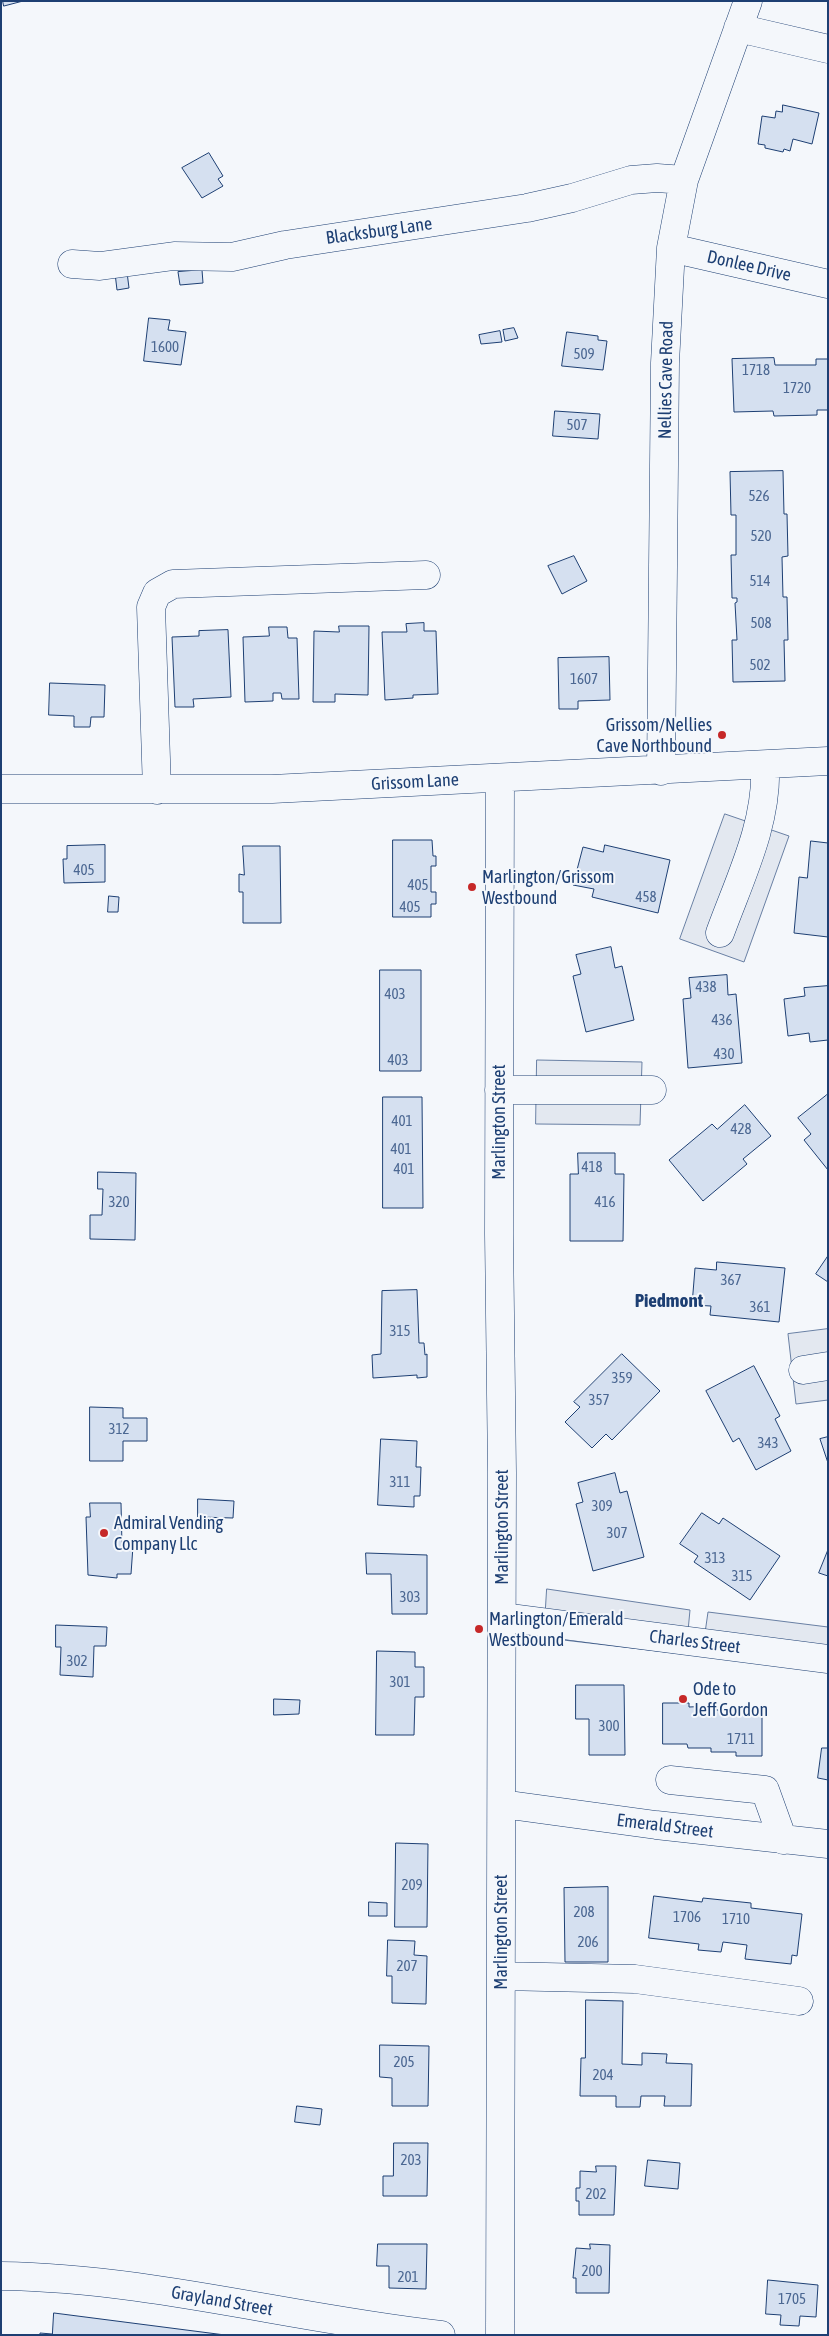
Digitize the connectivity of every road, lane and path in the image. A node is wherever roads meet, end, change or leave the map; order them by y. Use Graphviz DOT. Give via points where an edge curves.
graph roads {
  1 [pos="748,1"];
  2 [pos="738,28"];
  3 [pos="828,49"];
  4 [pos="684,180"];
  5 [pos="671,248"];
  6 [pos="72,264"];
  7 [pos="828,284"];
  8 [pos="426,575"];
  9 [pos="828,761"];
  10 [pos="765,764"];
  11 [pos="661,771"];
  12 [pos="500,779"];
  13 [pos="1,789"];
  14 [pos="156,790"];
  15 [pos="720,933"];
  16 [pos="499,1090"];
  17 [pos="652,1090"];
  18 [pos="502,1617"];
  19 [pos="828,1659"];
  20 [pos="670,1780"];
  21 [pos="502,1804"];
  22 [pos="783,1840"];
  23 [pos="828,1844"];
  24 [pos="501,1976"];
  25 [pos="799,2001"];
  26 [pos="1,2276"];
  27 [pos="442,2335"];
  28 [pos="500,2335"];
  1 -- 2 [label="street, Nellies Cave Road"];
  2 -- 3 [label="street"];
  2 -- 4 [label="street, Nellies Cave Road"];
  4 -- 5 [label="street, Nellies Cave Road"];
  4 -- 6 [label="street, Blacksburg Lane" via="631,180 528,208 285,244 232,257 167,257 100,266"];
  5 -- 7 [label="street, Donlee Drive"];
  5 -- 11 [label="street, Nellies Cave Road" via="665,363"];
  8 -- 14 [label="street" via="173,584 157,593 151,607"];
  9 -- 10 [label="street, Grissom Lane"];
  10 -- 11 [label="street, Grissom Lane"];
  10 -- 15 [label="street" via="761,819"];
  11 -- 12 [label="street, Grissom Lane"];
  12 -- 14 [label="street, Grissom Lane" via="272,789"];
  12 -- 16 [label="street, Marlington Street"];
  13 -- 14 [label="street, Grissom Lane"];
  16 -- 17 [label="street"];
  16 -- 18 [label="street, Marlington Street"];
  18 -- 19 [label="street, Charles Street"];
  18 -- 21 [label="street, Marlington Street"];
  20 -- 22 [label="street" via="765,1790"];
  21 -- 22 [label="street, Emerald Street"];
  21 -- 24 [label="street, Marlington Street"];
  22 -- 23 [label="street, Emerald Street"];
  24 -- 25 [label="street" via="635,1979"];
  24 -- 28 [label="street, Marlington Street"];
  26 -- 27 [label="street, Grayland Street" via="134,2287"];
}
